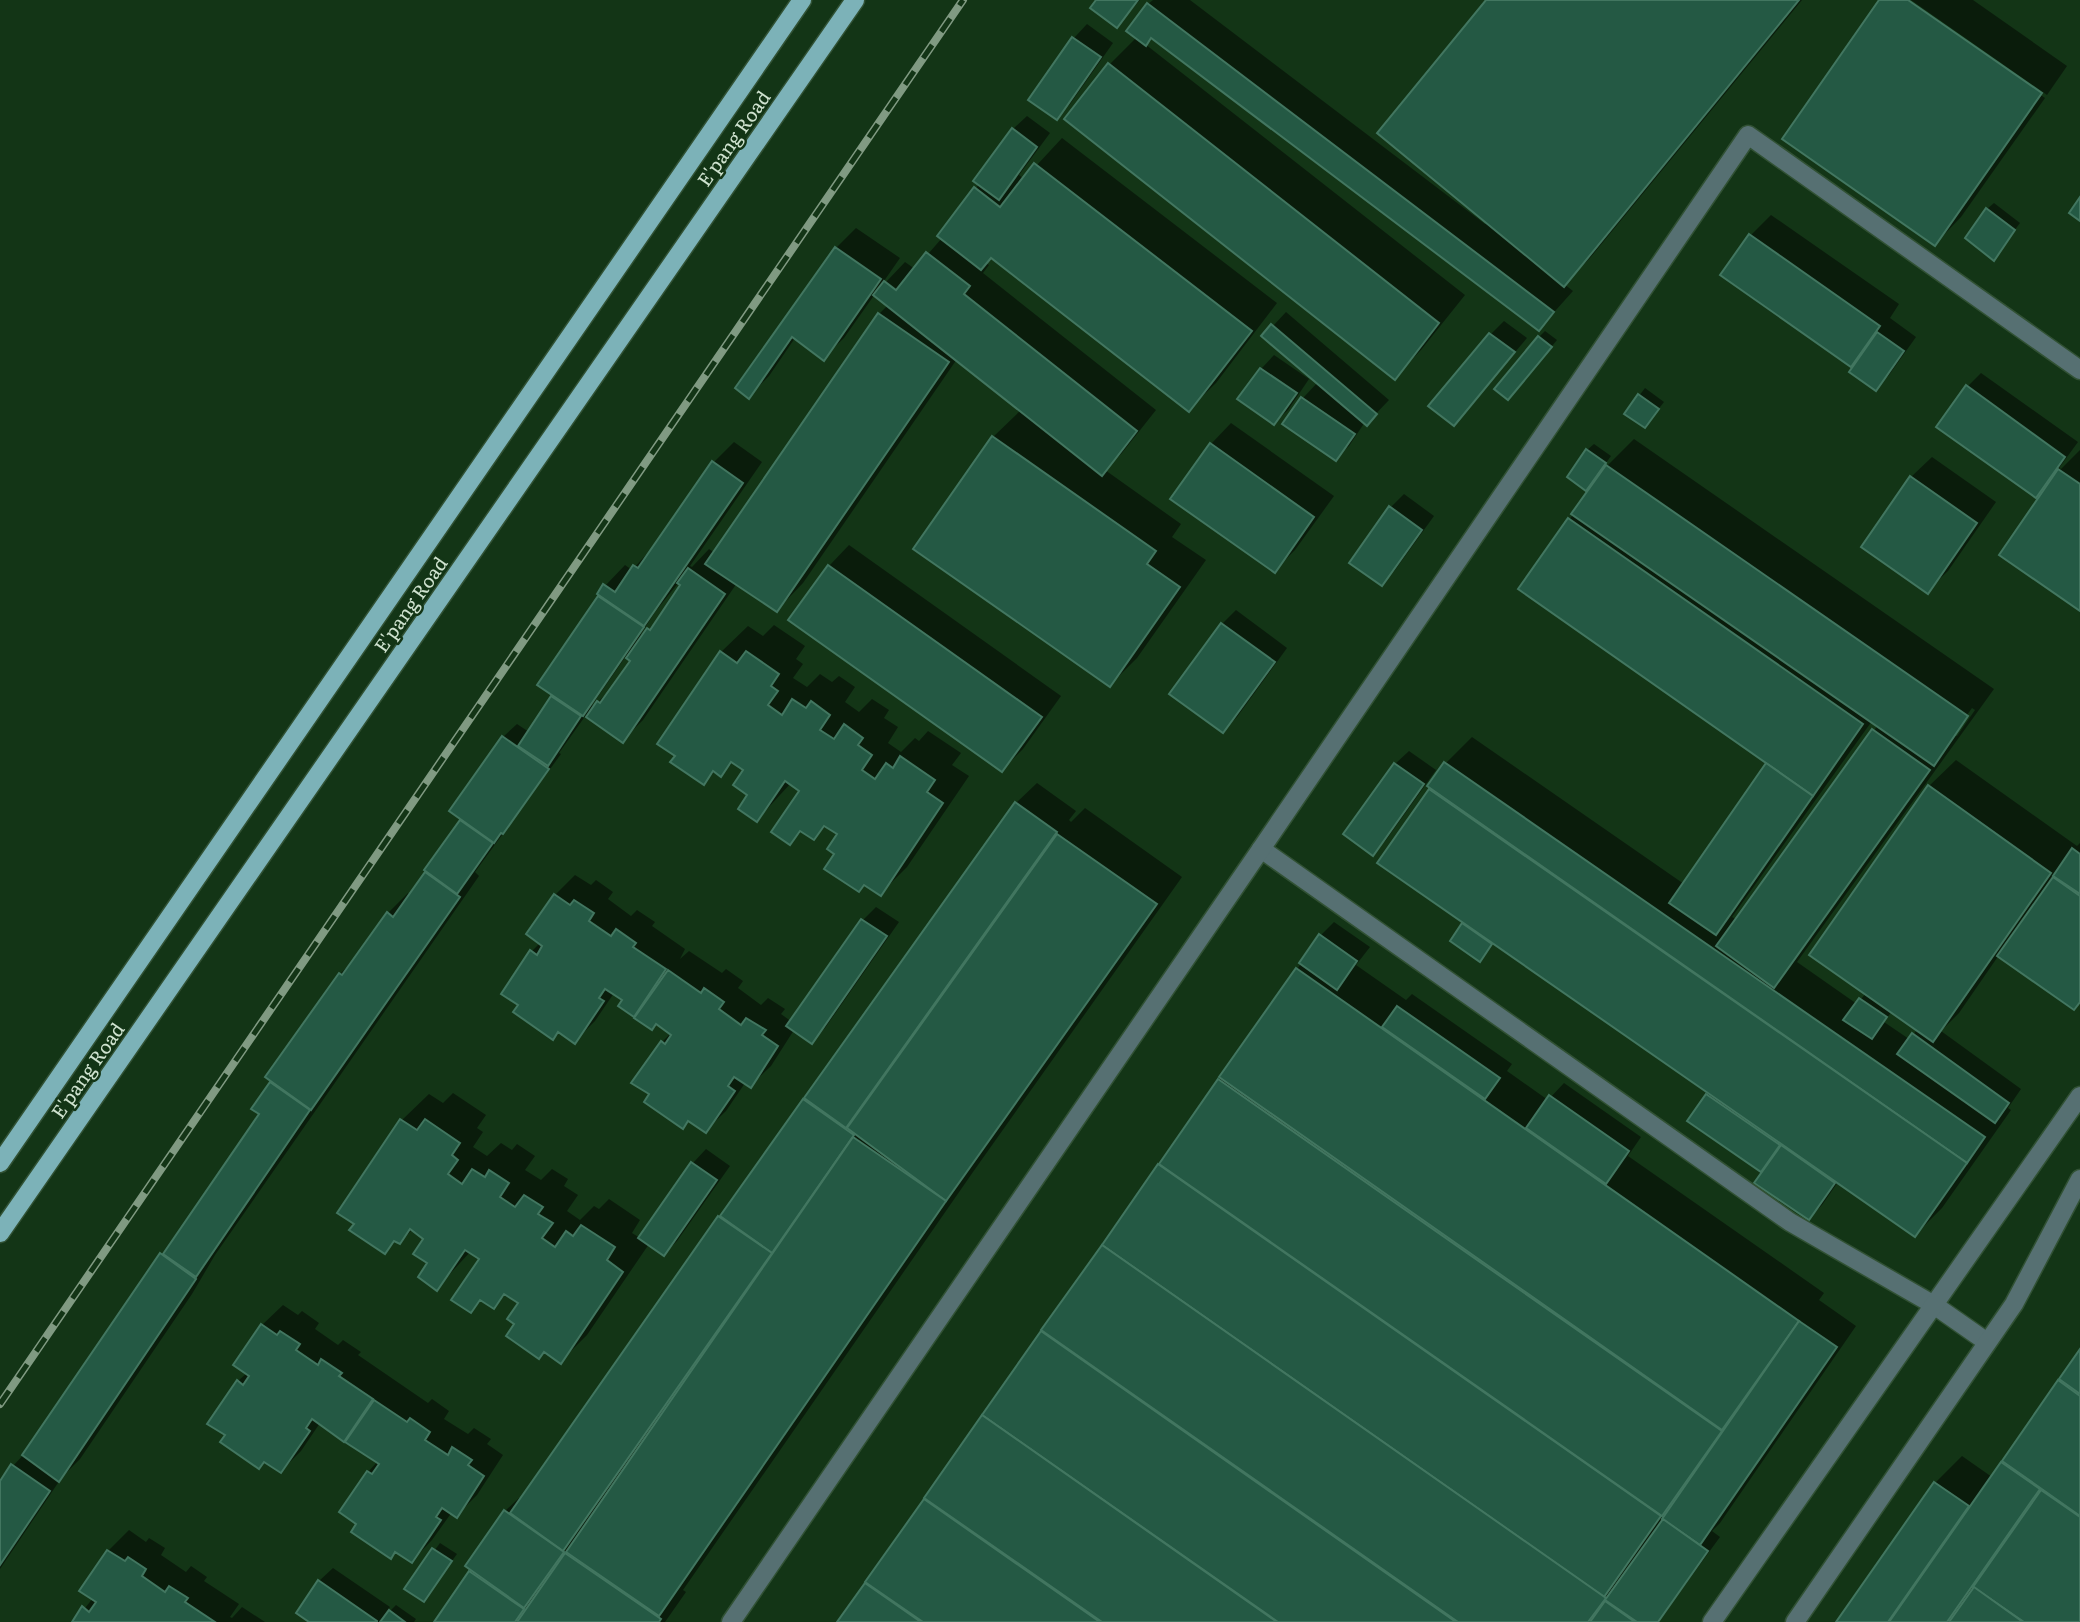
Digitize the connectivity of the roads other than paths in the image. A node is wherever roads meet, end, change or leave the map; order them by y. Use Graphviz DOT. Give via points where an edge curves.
graph roads {
  1 [pos="802,0"];
  2 [pos="855,0"];
  3 [pos="2080,370"];
  4 [pos="1261,849"];
  5 [pos="2080,1096"];
  6 [pos="0,1163"];
  7 [pos="2080,1179"];
  8 [pos="0,1233"];
  9 [pos="1934,1305"];
  10 [pos="1987,1342"];
  11 [pos="731,1622"];
  12 [pos="1712,1622"];
  13 [pos="1795,1622"];
  1 -- 6 [label="main road, E'pang Road"];
  2 -- 8 [label="main road, E'pang Road"];
  3 -- 4 [label="street" via="1748,135"];
  4 -- 9 [label="street" via="1790,1222"];
  4 -- 11 [label="street"];
  5 -- 9 [label="street"];
  7 -- 10 [label="street" via="2014,1304"];
  9 -- 10 [label="street"];
  9 -- 12 [label="street"];
  10 -- 13 [label="street"];
}
